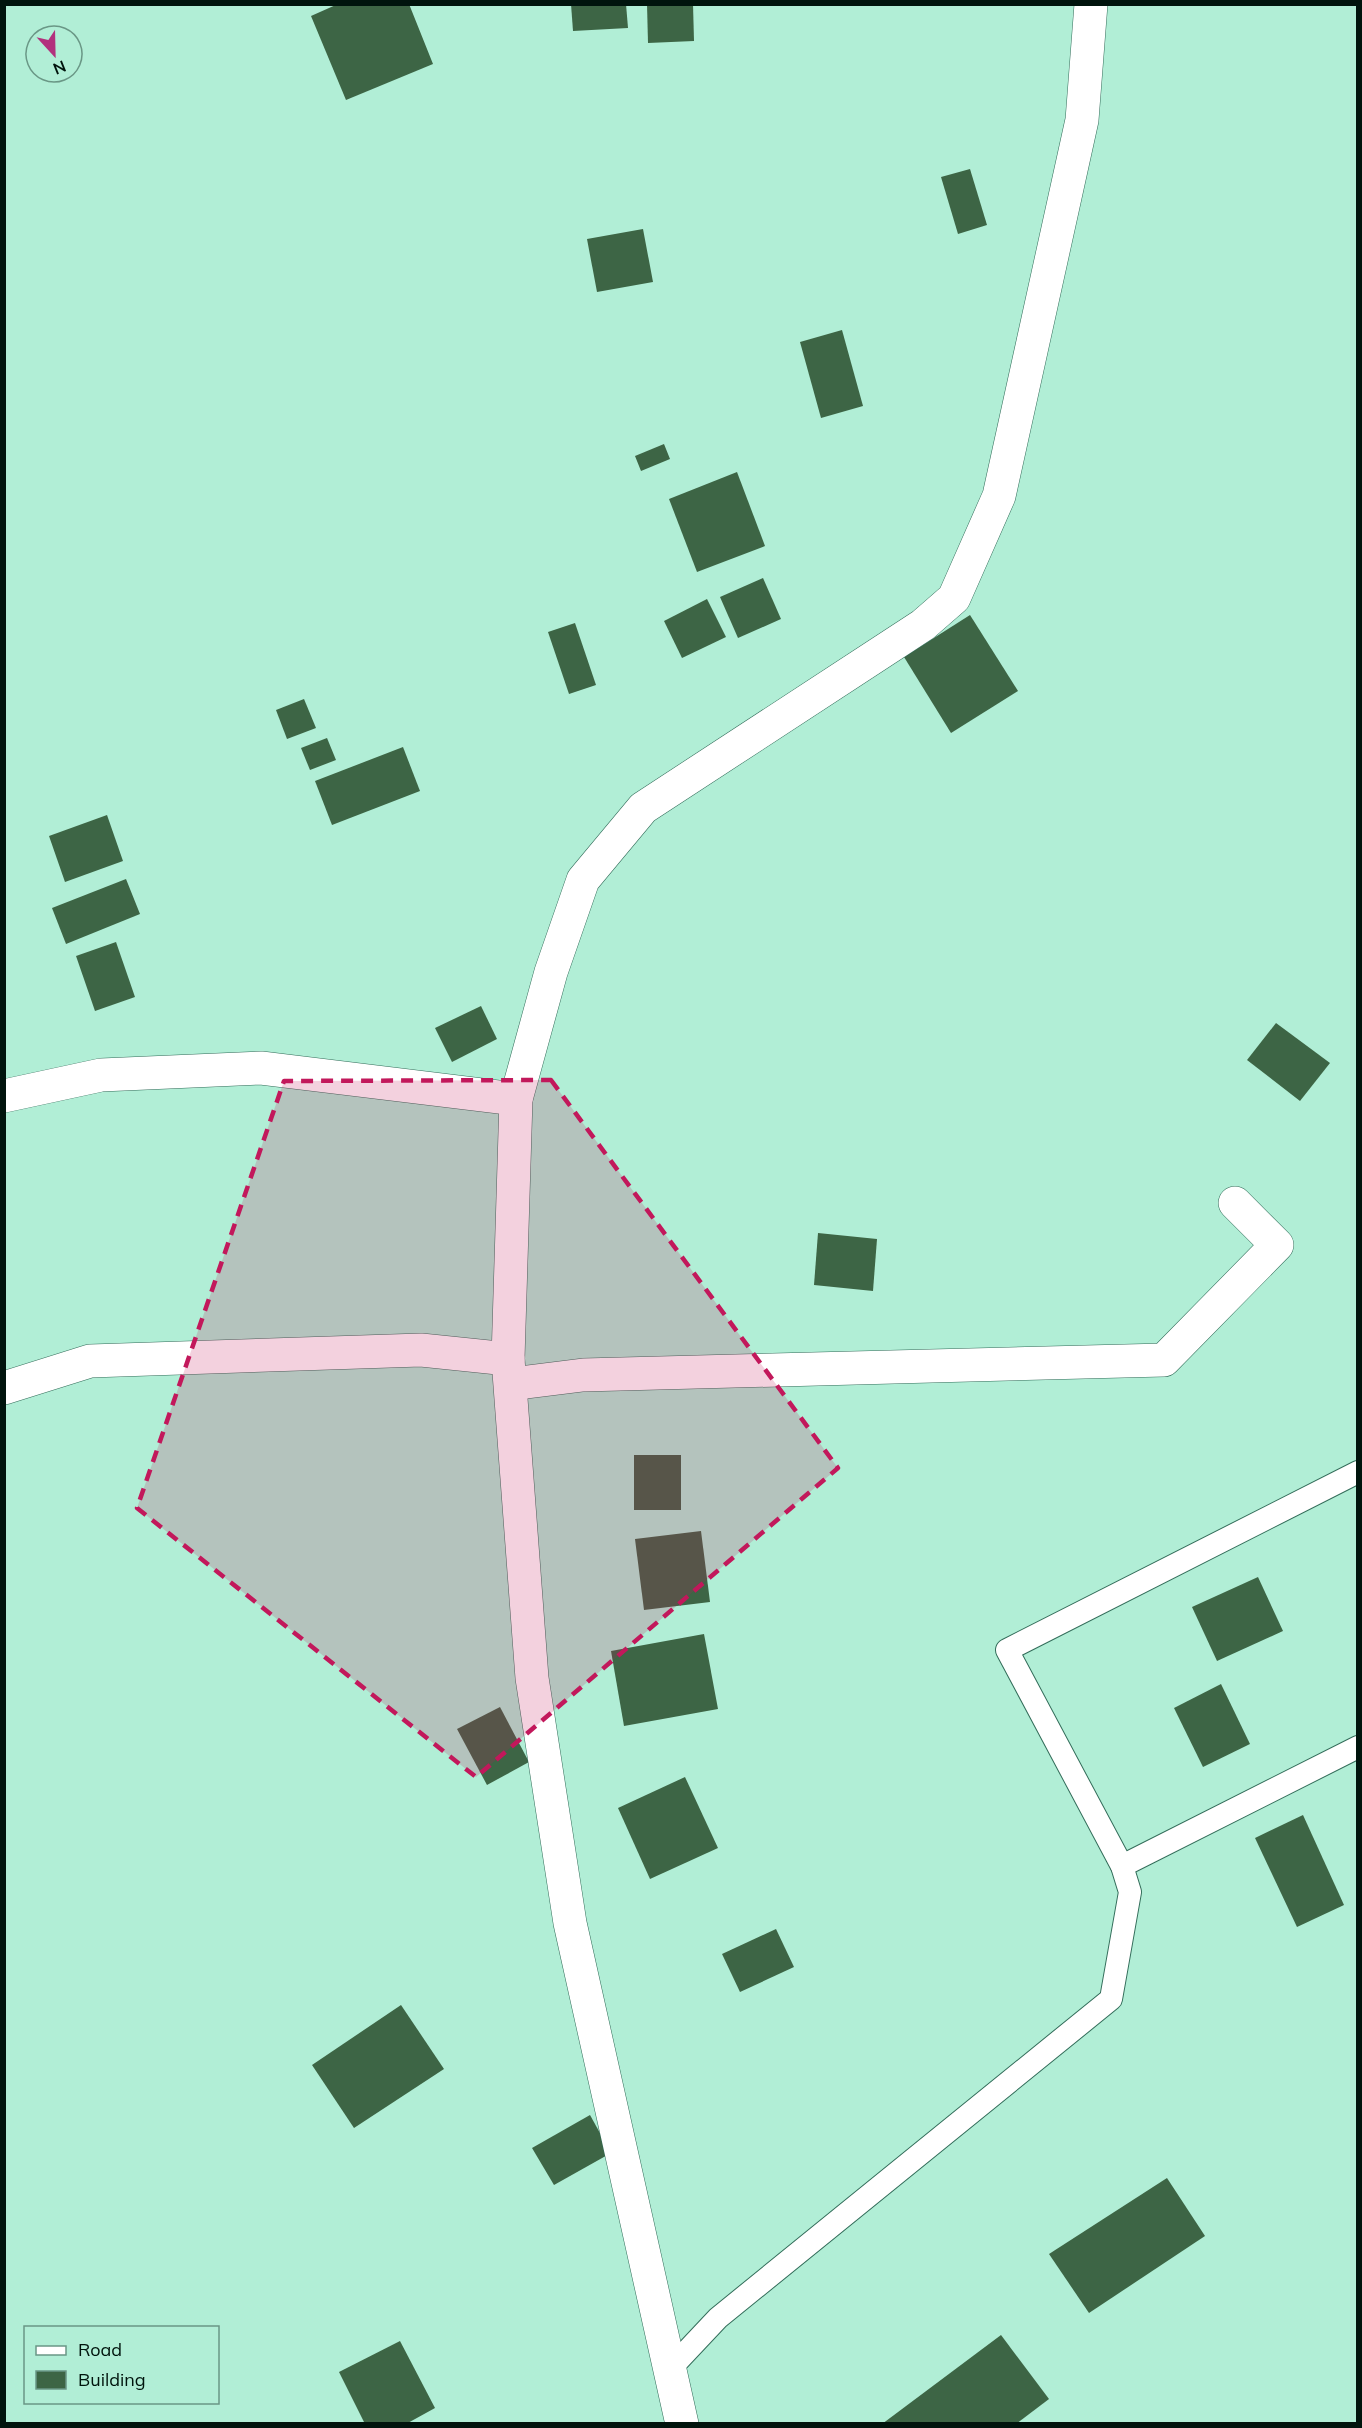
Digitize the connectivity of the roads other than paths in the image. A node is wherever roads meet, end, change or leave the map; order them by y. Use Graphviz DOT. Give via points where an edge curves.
graph roads {
  1 [pos="1091,4"];
  2 [pos="4,1096"];
  3 [pos="516,1100"];
  4 [pos="1235,1203"];
  5 [pos="509,1371"];
  6 [pos="4,1388"];
  7 [pos="1358,1472"];
  8 [pos="1358,1747"];
  9 [pos="1122,1866"];
  10 [pos="670,2370"];
  11 [pos="682,2424"];
  1 -- 3 [label="street" via="1082,120 999,496 954,598 923,625 643,808 583,880 551,972"];
  2 -- 3 [label="street" via="101,1075 261,1068"];
  3 -- 5 [label="street"];
  4 -- 5 [label="street" via="1277,1245 1164,1360 583,1375"];
  5 -- 6 [label="street" via="421,1350 90,1361"];
  5 -- 10 [label="street" via="532,1678 570,1923"];
  7 -- 9 [label="lane" via="1007,1650"];
  8 -- 9 [label="lane"];
  9 -- 10 [label="lane" via="1130,1892 1111,1999 718,2318"];
  10 -- 11 [label="street"];
}
